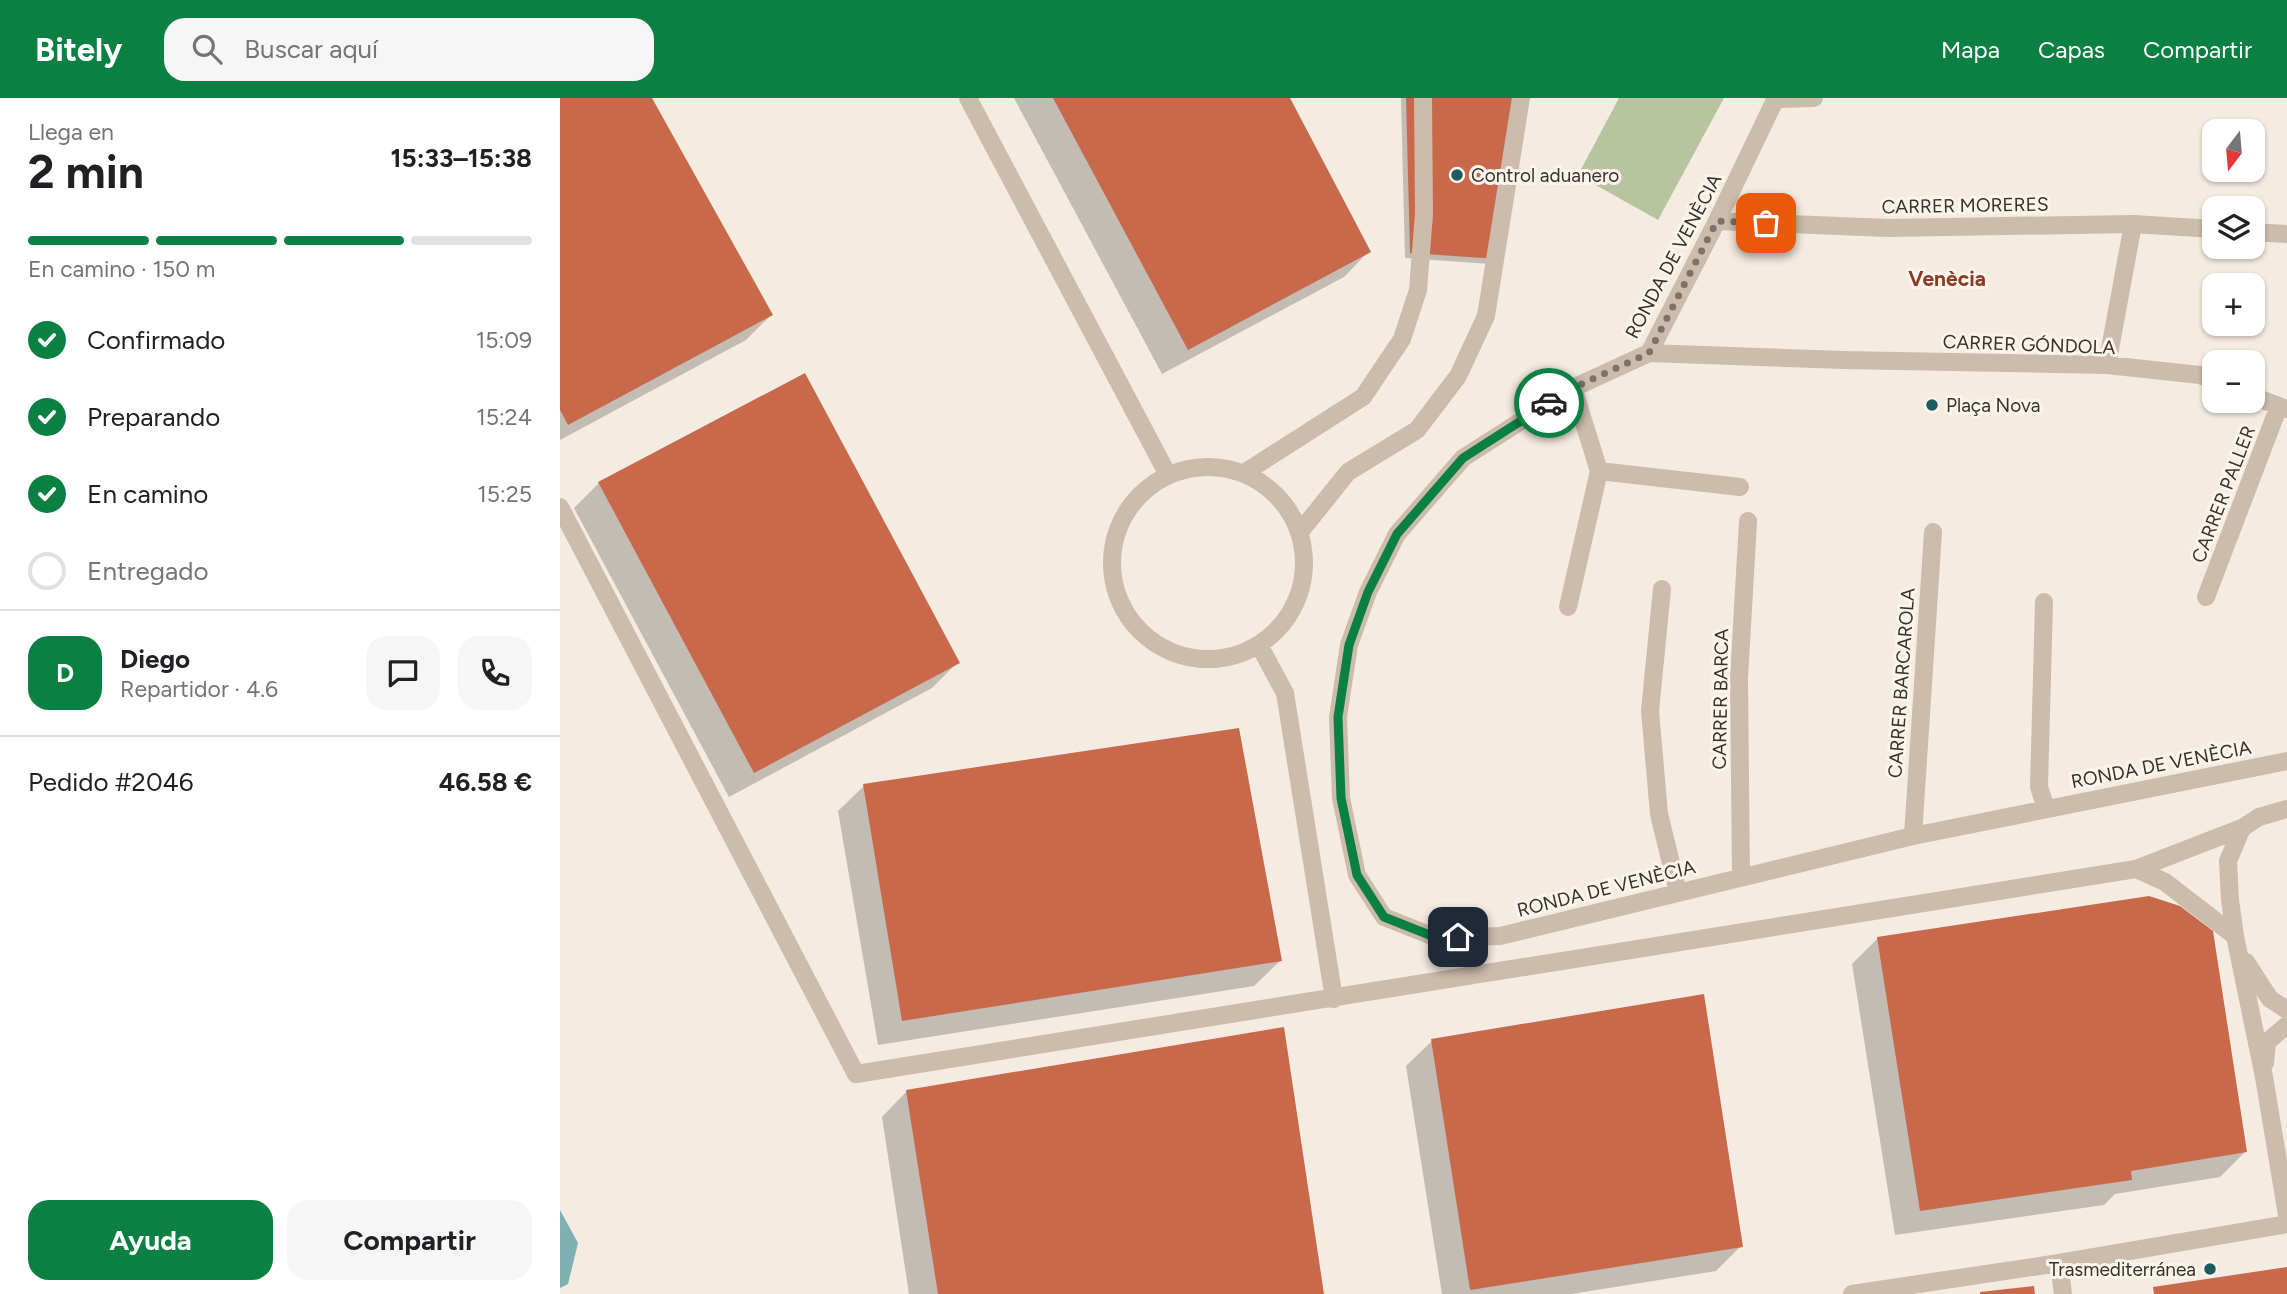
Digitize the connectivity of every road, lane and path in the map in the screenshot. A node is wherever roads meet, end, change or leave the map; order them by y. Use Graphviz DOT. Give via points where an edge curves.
graph roads {
  1 [pos="968,98"];
  2 [pos="1423,98"];
  3 [pos="1521,98"];
  4 [pos="1776,98"];
  5 [pos="1814,98"];
  6 [pos="1717,221"];
  7 [pos="2133,224"];
  8 [pos="2202,228"];
  9 [pos="2265,233"];
  10 [pos="2287,234"];
  11 [pos="1649,353"];
  12 [pos="2107,365"];
  13 [pos="2202,376"];
  14 [pos="1573,388"];
  15 [pos="2265,401"];
  16 [pos="2283,408"];
  17 [pos="1599,471"];
  18 [pos="1244,473"];
  19 [pos="1168,475"];
  20 [pos="1740,488"];
  21 [pos="560,507"];
  22 [pos="1748,522"];
  23 [pos="1300,531"];
  24 [pos="1933,532"];
  25 [pos="1662,589"];
  26 [pos="2206,597"];
  27 [pos="2044,602"];
  28 [pos="1568,607"];
  29 [pos="1259,645"];
  30 [pos="2287,761"];
  31 [pos="2046,808"];
  32 [pos="2287,809"];
  33 [pos="2242,828"];
  34 [pos="1913,836"];
  35 [pos="2136,869"];
  36 [pos="1741,877"];
  37 [pos="1678,892"];
  38 [pos="2237,943"];
  39 [pos="1334,999"];
  40 [pos="2287,1010"];
  41 [pos="2287,1025"];
  42 [pos="2264,1077"];
  43 [pos="2287,1215"];
  44 [pos="2287,1224"];
  45 [pos="2059,1263"];
  46 [pos="1852,1294"];
  47 [pos="2063,1294"];
  1 -- 19 [label="street"];
  2 -- 18 [label="street" via="1424,214 1418,290 1402,339 1363,397"];
  3 -- 23 [label="street" via="1486,316 1458,376 1417,430 1348,472"];
  4 -- 5 [label="street"];
  4 -- 6 [label="street, RONDA DE VENÈCIA"];
  6 -- 7 [label="street, CARRER MORERES" via="1888,228"];
  6 -- 11 [label="street, RONDA DE VENÈCIA"];
  7 -- 8 [label="street, CARRER MORERES"];
  7 -- 12 [label="street"];
  9 -- 10 [label="street"];
  11 -- 12 [label="street, CARRER GÓNDOLA"];
  11 -- 14 [label="street, RONDA DE VENÈCIA"];
  12 -- 13 [label="street, CARRER GÓNDOLA"];
  14 -- 17 [label="street"];
  14 -- 37 [label="street, RONDA DE VENÈCIA" via="1463,458 1397,534 1368,592 1349,645 1338,717 1341,798 1357,875 1384,917 1437,938 1500,936"];
  15 -- 16 [label="street"];
  16 -- 26 [label="street, CARRER PALLER"];
  17 -- 20 [label="street"];
  17 -- 28 [label="street"];
  18 -- 19 [label="street" via="1193,467"];
  18 -- 23 [label="street" via="1269,487 1288,507"];
  19 -- 29 [label="street" via="1142,493 1123,517 1112,547 1113,579 1123,609 1142,634 1168,651 1199,659 1230,657"];
  21 -- 39 [label="street" via="856,1074"];
  22 -- 36 [label="street, CARRER BARCA" via="1739,678"];
  23 -- 29 [label="street" via="1305,564 1300,595 1284,624"];
  24 -- 34 [label="street, CARRER BARCAROLA"];
  25 -- 37 [label="street" via="1650,710 1660,814"];
  27 -- 31 [label="street" via="2039,787"];
  29 -- 39 [label="street" via="1285,693"];
  30 -- 31 [label="street, RONDA DE VENÈCIA"];
  31 -- 34 [label="street, RONDA DE VENÈCIA"];
  32 -- 33 [label="street" via="2259,817"];
  33 -- 35 [label="street"];
  33 -- 38 [label="street" via="2228,860"];
  34 -- 36 [label="street, RONDA DE VENÈCIA"];
  35 -- 38 [label="street" via="2165,881"];
  35 -- 39 [label="street"];
  36 -- 37 [label="street, RONDA DE VENÈCIA"];
  38 -- 40 [label="street" via="2264,992"];
  38 -- 42 [label="street"];
  41 -- 42 [label="street" via="2267,1042"];
  42 -- 43 [label="street"];
  44 -- 45 [label="street"];
  45 -- 46 [label="street"];
  45 -- 47 [label="street"];
}
